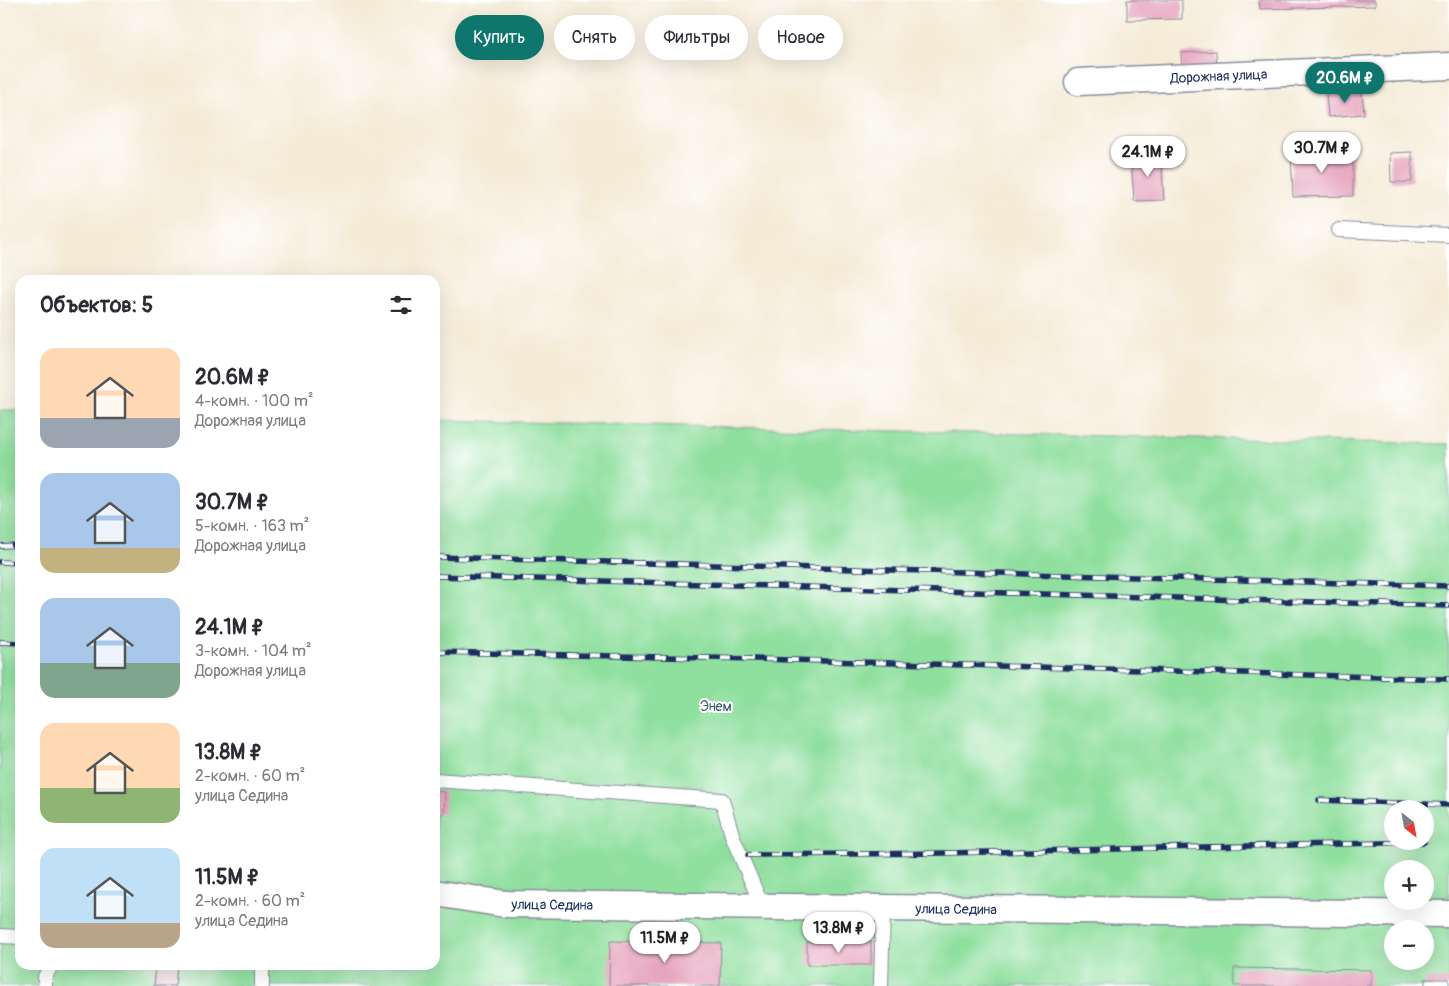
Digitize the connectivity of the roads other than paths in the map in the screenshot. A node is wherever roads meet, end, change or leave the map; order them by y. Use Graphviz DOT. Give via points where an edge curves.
graph roads {
  1 [pos="1449,66"];
  2 [pos="1078,82"];
  3 [pos="1338,230"];
  4 [pos="1449,235"];
  5 [pos="440,780"];
  6 [pos="440,894"];
  7 [pos="762,906"];
  8 [pos="883,908"];
  9 [pos="1449,914"];
  10 [pos="0,936"];
  11 [pos="15,937"];
  12 [pos="48,970"];
  13 [pos="262,970"];
  14 [pos="45,986"];
  15 [pos="262,986"];
  16 [pos="881,986"];
  1 -- 2 [label="street, Дорожная улица"];
  3 -- 4 [label="lane"];
  5 -- 7 [label="lane" via="722,800 733,838"];
  6 -- 7 [label="street, улица Седина" via="505,904"];
  7 -- 8 [label="street, улица Седина"];
  8 -- 9 [label="street, улица Седина"];
  8 -- 16 [label="lane"];
  10 -- 11 [label="lane"];
  12 -- 14 [label="lane"];
  13 -- 15 [label="lane"];
}
